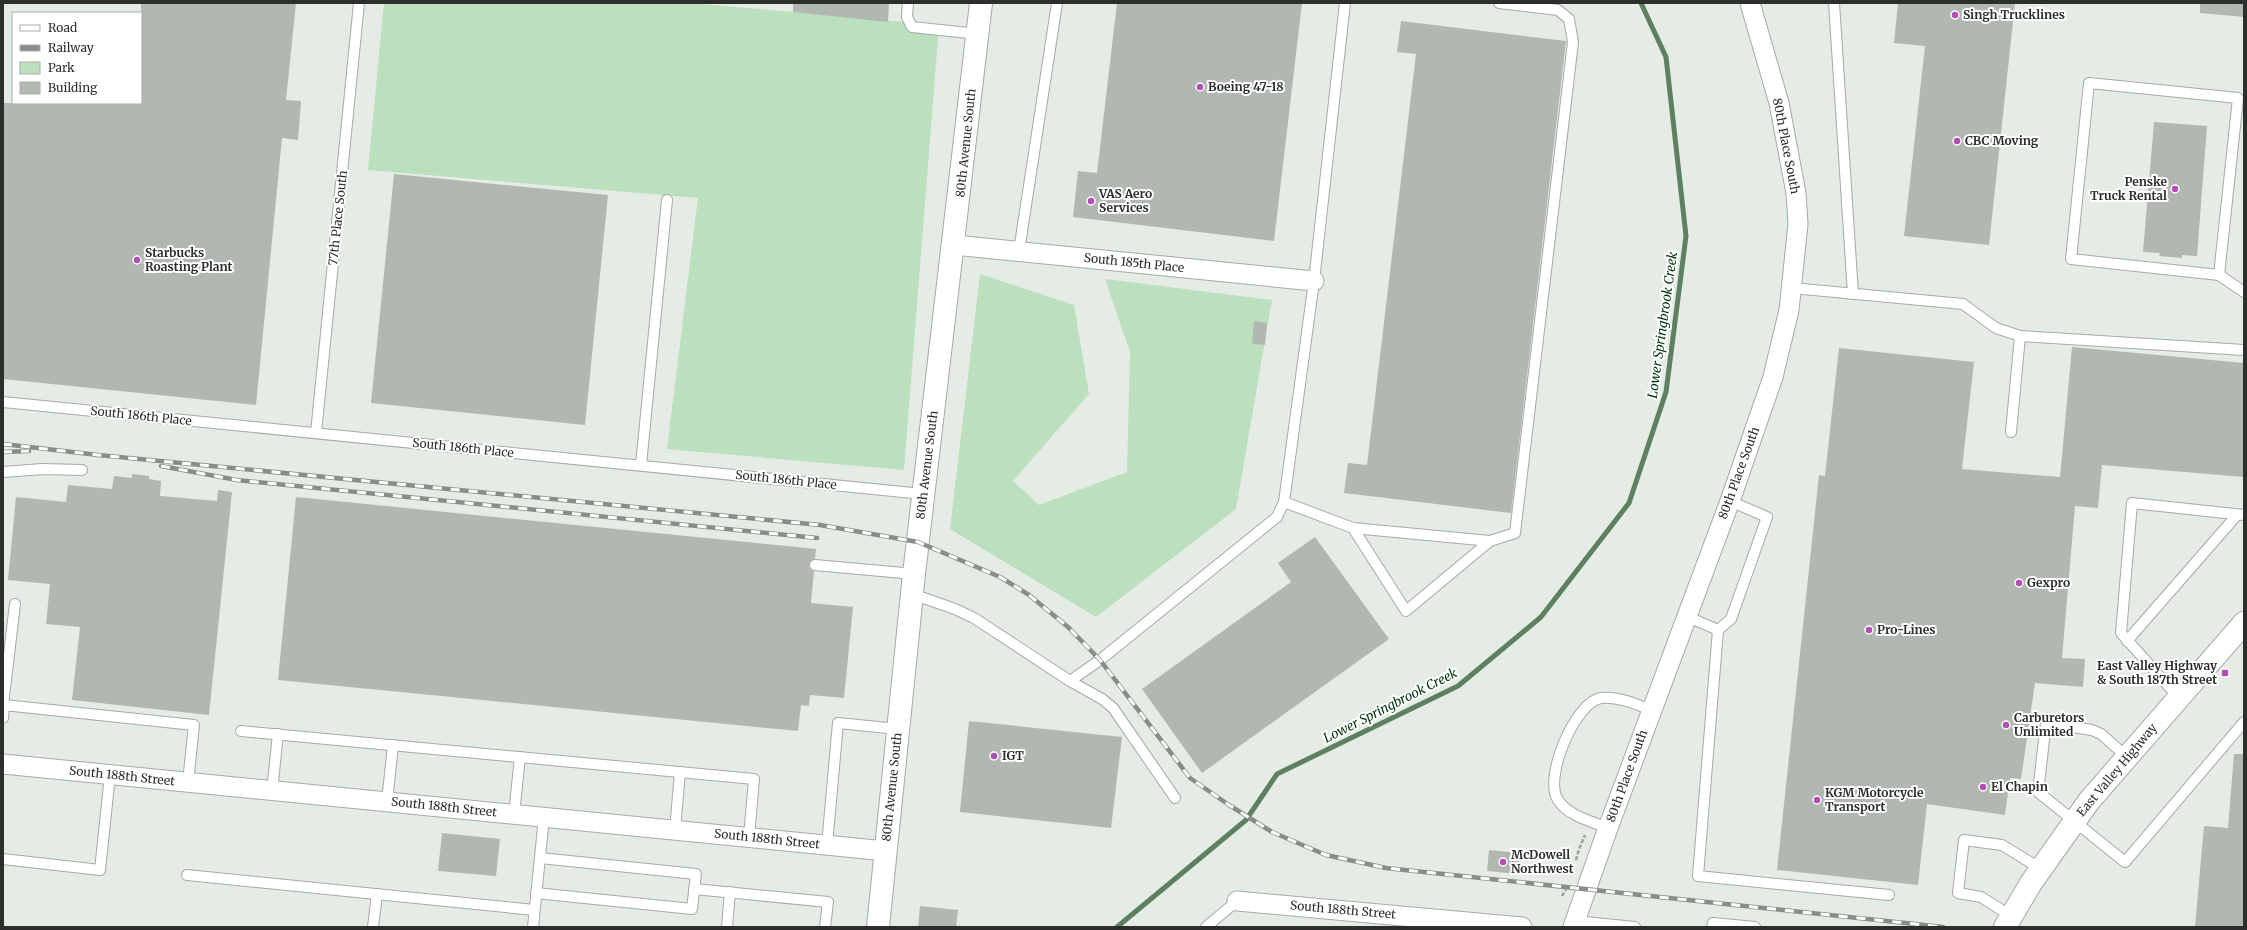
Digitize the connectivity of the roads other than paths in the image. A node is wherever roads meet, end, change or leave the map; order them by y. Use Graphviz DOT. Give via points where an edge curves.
graph roads {
  1 [pos="359,3"];
  2 [pos="908,3"];
  3 [pos="981,3"];
  4 [pos="1057,3"];
  5 [pos="1345,3"];
  6 [pos="1499,3"];
  7 [pos="1750,3"];
  8 [pos="1834,3"];
  9 [pos="978,34"];
  10 [pos="667,200"];
  11 [pos="954,245"];
  12 [pos="1019,251"];
  13 [pos="2219,274"];
  14 [pos="1314,281"];
  15 [pos="1792,288"];
  16 [pos="2244,292"];
  17 [pos="1853,294"];
  18 [pos="2020,336"];
  19 [pos="2244,350"];
  20 [pos="3,402"];
  21 [pos="2012,432"];
  22 [pos="316,433"];
  23 [pos="641,466"];
  24 [pos="82,470"];
  25 [pos="3,472"];
  26 [pos="923,494"];
  27 [pos="1730,501"];
  28 [pos="1284,502"];
  29 [pos="2241,515"];
  30 [pos="1353,528"];
  31 [pos="1490,541"];
  32 [pos="815,565"];
  33 [pos="913,584"];
  34 [pos="15,604"];
  35 [pos="1686,616"];
  36 [pos="2244,623"];
  37 [pos="1718,630"];
  38 [pos="2127,641"];
  39 [pos="7,648"];
  40 [pos="1070,681"];
  41 [pos="2179,698"];
  42 [pos="4,705"];
  43 [pos="1651,710"];
  44 [pos="3,718"];
  45 [pos="2244,722"];
  46 [pos="898,729"];
  47 [pos="241,731"];
  48 [pos="278,734"];
  49 [pos="393,745"];
  50 [pos="520,757"];
  51 [pos="2127,757"];
  52 [pos="3,764"];
  53 [pos="680,772"];
  54 [pos="110,775"];
  55 [pos="188,782"];
  56 [pos="272,791"];
  57 [pos="1176,798"];
  58 [pos="387,802"];
  59 [pos="514,814"];
  60 [pos="544,817"];
  61 [pos="2074,822"];
  62 [pos="1608,828"];
  63 [pos="674,830"];
  64 [pos="749,837"];
  65 [pos="827,845"];
  66 [pos="886,851"];
  67 [pos="540,858"];
  68 [pos="3,859"];
  69 [pos="2041,869"];
  70 [pos="186,875"];
  71 [pos="694,889"];
  72 [pos="730,892"];
  73 [pos="536,893"];
  74 [pos="377,894"];
  75 [pos="1889,895"];
  76 [pos="1236,900"];
  77 [pos="534,910"];
  78 [pos="2008,922"];
  79 [pos="1574,924"];
  80 [pos="373,927"];
  81 [pos="532,927"];
  82 [pos="727,927"];
  83 [pos="825,927"];
  84 [pos="878,927"];
  85 [pos="1206,927"];
  86 [pos="1522,927"];
  87 [pos="1634,927"];
  88 [pos="1712,927"];
  89 [pos="1755,927"];
  1 -- 22 [label="lane, 77th Place South"];
  2 -- 9 [label="lane" via="907,17 912,27"];
  3 -- 9 [label="street, 80th Avenue South"];
  4 -- 12 [label="lane"];
  5 -- 14 [label="lane"];
  6 -- 31 [label="lane" via="1558,10 1569,19 1573,42 1515,533"];
  7 -- 15 [label="street, 80th Place South" via="1781,110 1796,193 1798,224"];
  8 -- 17 [label="lane"];
  9 -- 11 [label="street, 80th Avenue South"];
  10 -- 23 [label="lane"];
  11 -- 12 [label="street, South 185th Place"];
  11 -- 26 [label="street, 80th Avenue South"];
  12 -- 14 [label="street, South 185th Place"];
  13 -- 13 [label="lane" via="2238,98 2089,83 2071,259"];
  13 -- 16 [label="lane"];
  14 -- 28 [label="lane"];
  15 -- 17 [label="lane"];
  15 -- 27 [label="street, 80th Place South" via="1775,371"];
  17 -- 18 [label="lane" via="1964,304 1996,328"];
  18 -- 19 [label="lane"];
  18 -- 21 [label="lane"];
  20 -- 22 [label="lane, South 186th Place"];
  22 -- 23 [label="lane, South 186th Place"];
  23 -- 26 [label="lane, South 186th Place"];
  24 -- 25 [label="lane" via="42,469"];
  26 -- 33 [label="street, 80th Avenue South"];
  27 -- 35 [label="street, 80th Place South"];
  27 -- 37 [label="lane" via="1767,517 1731,619"];
  28 -- 30 [label="lane"];
  28 -- 40 [label="lane" via="1277,517 1100,660"];
  29 -- 38 [label="lane"];
  29 -- 38 [label="lane" via="2132,503 2120,626 2120,633"];
  30 -- 31 [label="lane"];
  30 -- 31 [label="lane" via="1406,611"];
  32 -- 33 [label="lane"];
  33 -- 40 [label="lane" via="974,618"];
  33 -- 46 [label="street, 80th Avenue South"];
  34 -- 39 [label="lane"];
  35 -- 37 [label="lane"];
  35 -- 43 [label="street, 80th Place South"];
  36 -- 41 [label="street, East Valley Highway"];
  37 -- 75 [label="lane" via="1698,876"];
  38 -- 41 [label="lane"];
  39 -- 42 [label="lane"];
  40 -- 57 [label="lane" via="1102,698 1114,708"];
  41 -- 51 [label="street, East Valley Highway"];
  42 -- 44 [label="lane"];
  42 -- 55 [label="lane" via="194,725"];
  43 -- 62 [label="street, 80th Place South"];
  43 -- 62 [label="lane" via="1625,701 1600,698 1585,708 1556,762 1554,791 1557,799 1579,817"];
  45 -- 61 [label="lane" via="2125,862"];
  46 -- 65 [label="lane" via="838,723"];
  46 -- 66 [label="street, 80th Avenue South"];
  47 -- 48 [label="lane"];
  48 -- 49 [label="lane"];
  48 -- 56 [label="lane"];
  49 -- 50 [label="lane"];
  49 -- 58 [label="lane"];
  50 -- 53 [label="lane"];
  50 -- 59 [label="lane"];
  51 -- 61 [label="street, East Valley Highway"];
  51 -- 61 [label="lane" via="2101,734 2092,730 2046,723 2038,792"];
  52 -- 54 [label="street, South 188th Street"];
  53 -- 63 [label="lane"];
  53 -- 64 [label="lane" via="754,779"];
  54 -- 55 [label="street, South 188th Street"];
  54 -- 68 [label="lane" via="100,870"];
  55 -- 56 [label="street, South 188th Street"];
  56 -- 58 [label="street, South 188th Street"];
  58 -- 59 [label="street, South 188th Street"];
  59 -- 60 [label="street, South 188th Street"];
  60 -- 63 [label="street, South 188th Street"];
  60 -- 67 [label="lane"];
  61 -- 69 [label="street, East Valley Highway"];
  62 -- 79 [label="street, 80th Place South"];
  63 -- 64 [label="street, South 188th Street"];
  64 -- 65 [label="street, South 188th Street"];
  65 -- 66 [label="street, South 188th Street"];
  66 -- 84 [label="street, 80th Avenue South"];
  67 -- 71 [label="lane" via="696,874"];
  67 -- 73 [label="lane"];
  69 -- 78 [label="street, East Valley Highway"];
  69 -- 78 [label="lane" via="2002,845 1964,840 1958,893 1981,897"];
  70 -- 74 [label="lane"];
  71 -- 72 [label="lane"];
  71 -- 73 [label="lane" via="692,909"];
  72 -- 82 [label="lane"];
  72 -- 83 [label="lane" via="828,902"];
  73 -- 77 [label="lane"];
  74 -- 77 [label="lane"];
  74 -- 80 [label="lane"];
  76 -- 85 [label="lane"];
  76 -- 86 [label="street, South 188th Street"];
  77 -- 81 [label="lane"];
  79 -- 87 [label="lane"];
  88 -- 89 [label="lane" via="1713,923"];
}
